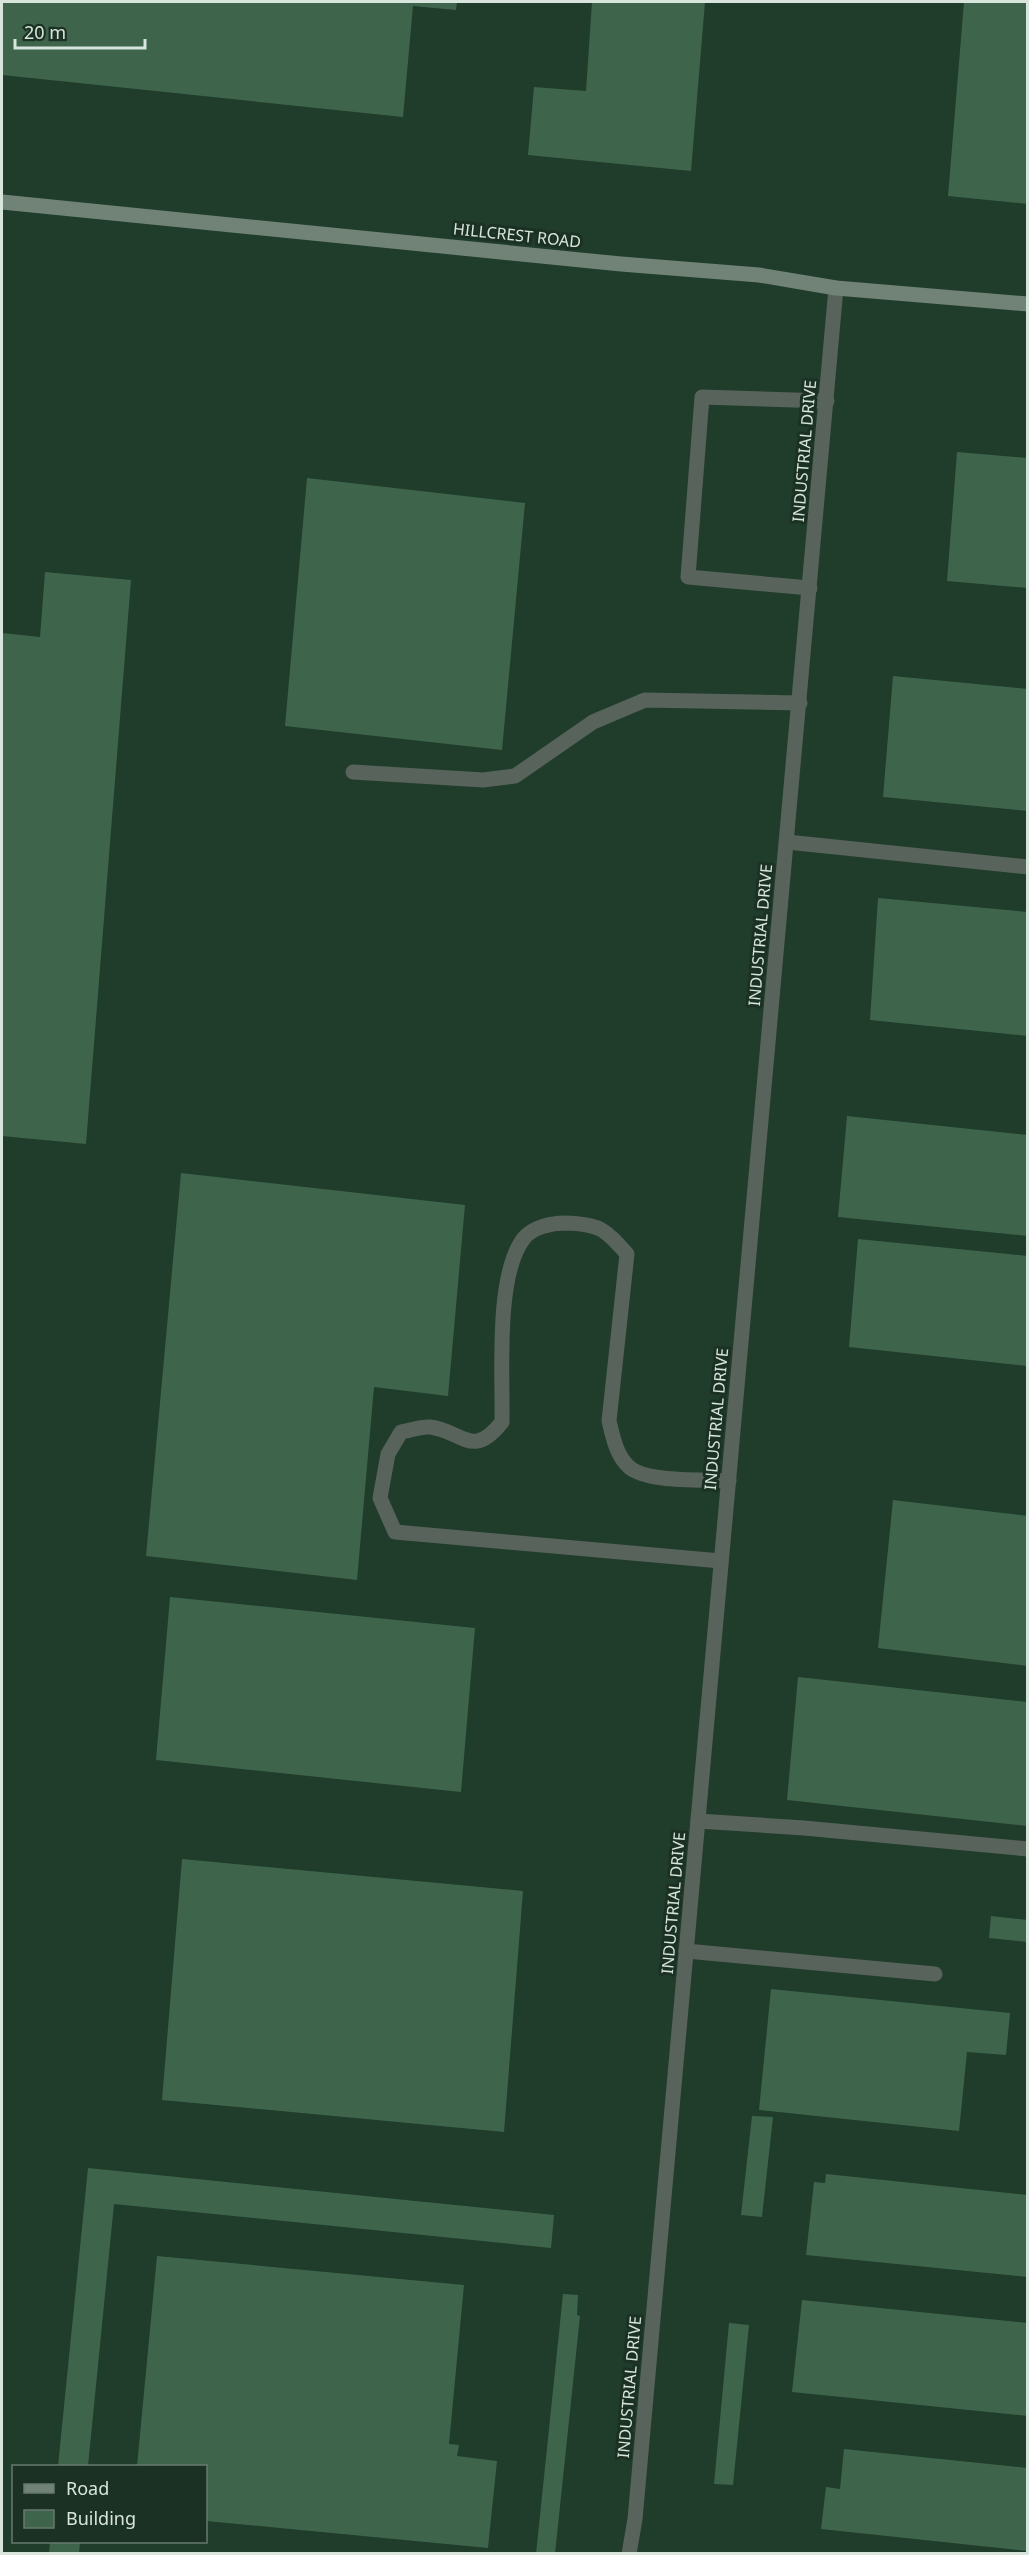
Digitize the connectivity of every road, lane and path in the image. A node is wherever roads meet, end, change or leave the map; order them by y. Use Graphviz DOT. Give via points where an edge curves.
graph roads {
  1 [pos="2,202"];
  2 [pos="836,288"];
  3 [pos="1028,304"];
  4 [pos="827,401"];
  5 [pos="810,588"];
  6 [pos="800,703"];
  7 [pos="353,772"];
  8 [pos="787,842"];
  9 [pos="1028,867"];
  10 [pos="729,1481"];
  11 [pos="722,1561"];
  12 [pos="698,1821"];
  13 [pos="1028,1849"];
  14 [pos="686,1951"];
  15 [pos="934,1974"];
  16 [pos="629,2553"];
  1 -- 2 [label="street, HILLCREST ROAD" via="621,264 759,274"];
  2 -- 3 [label="street, HILLCREST ROAD"];
  2 -- 4 [label="street, INDUSTRIAL DRIVE"];
  4 -- 5 [label="street, INDUSTRIAL DRIVE"];
  4 -- 5 [label="street" via="702,397 688,577"];
  5 -- 6 [label="street, INDUSTRIAL DRIVE"];
  6 -- 7 [label="street" via="645,700 593,722 515,776 483,780"];
  6 -- 8 [label="street, INDUSTRIAL DRIVE"];
  8 -- 9 [label="street"];
  8 -- 10 [label="street, INDUSTRIAL DRIVE"];
  10 -- 11 [label="street, INDUSTRIAL DRIVE"];
  10 -- 11 [label="street" via="645,1476 629,1467 615,1447 609,1421 627,1254 607,1231 584,1224 550,1223 524,1237 504,1287 502,1422 490,1436 471,1442 429,1427 401,1432 388,1454 380,1498 395,1532"];
  11 -- 12 [label="street, INDUSTRIAL DRIVE"];
  12 -- 13 [label="street"];
  12 -- 14 [label="street, INDUSTRIAL DRIVE"];
  14 -- 15 [label="street"];
  14 -- 16 [label="street, INDUSTRIAL DRIVE"];
}
